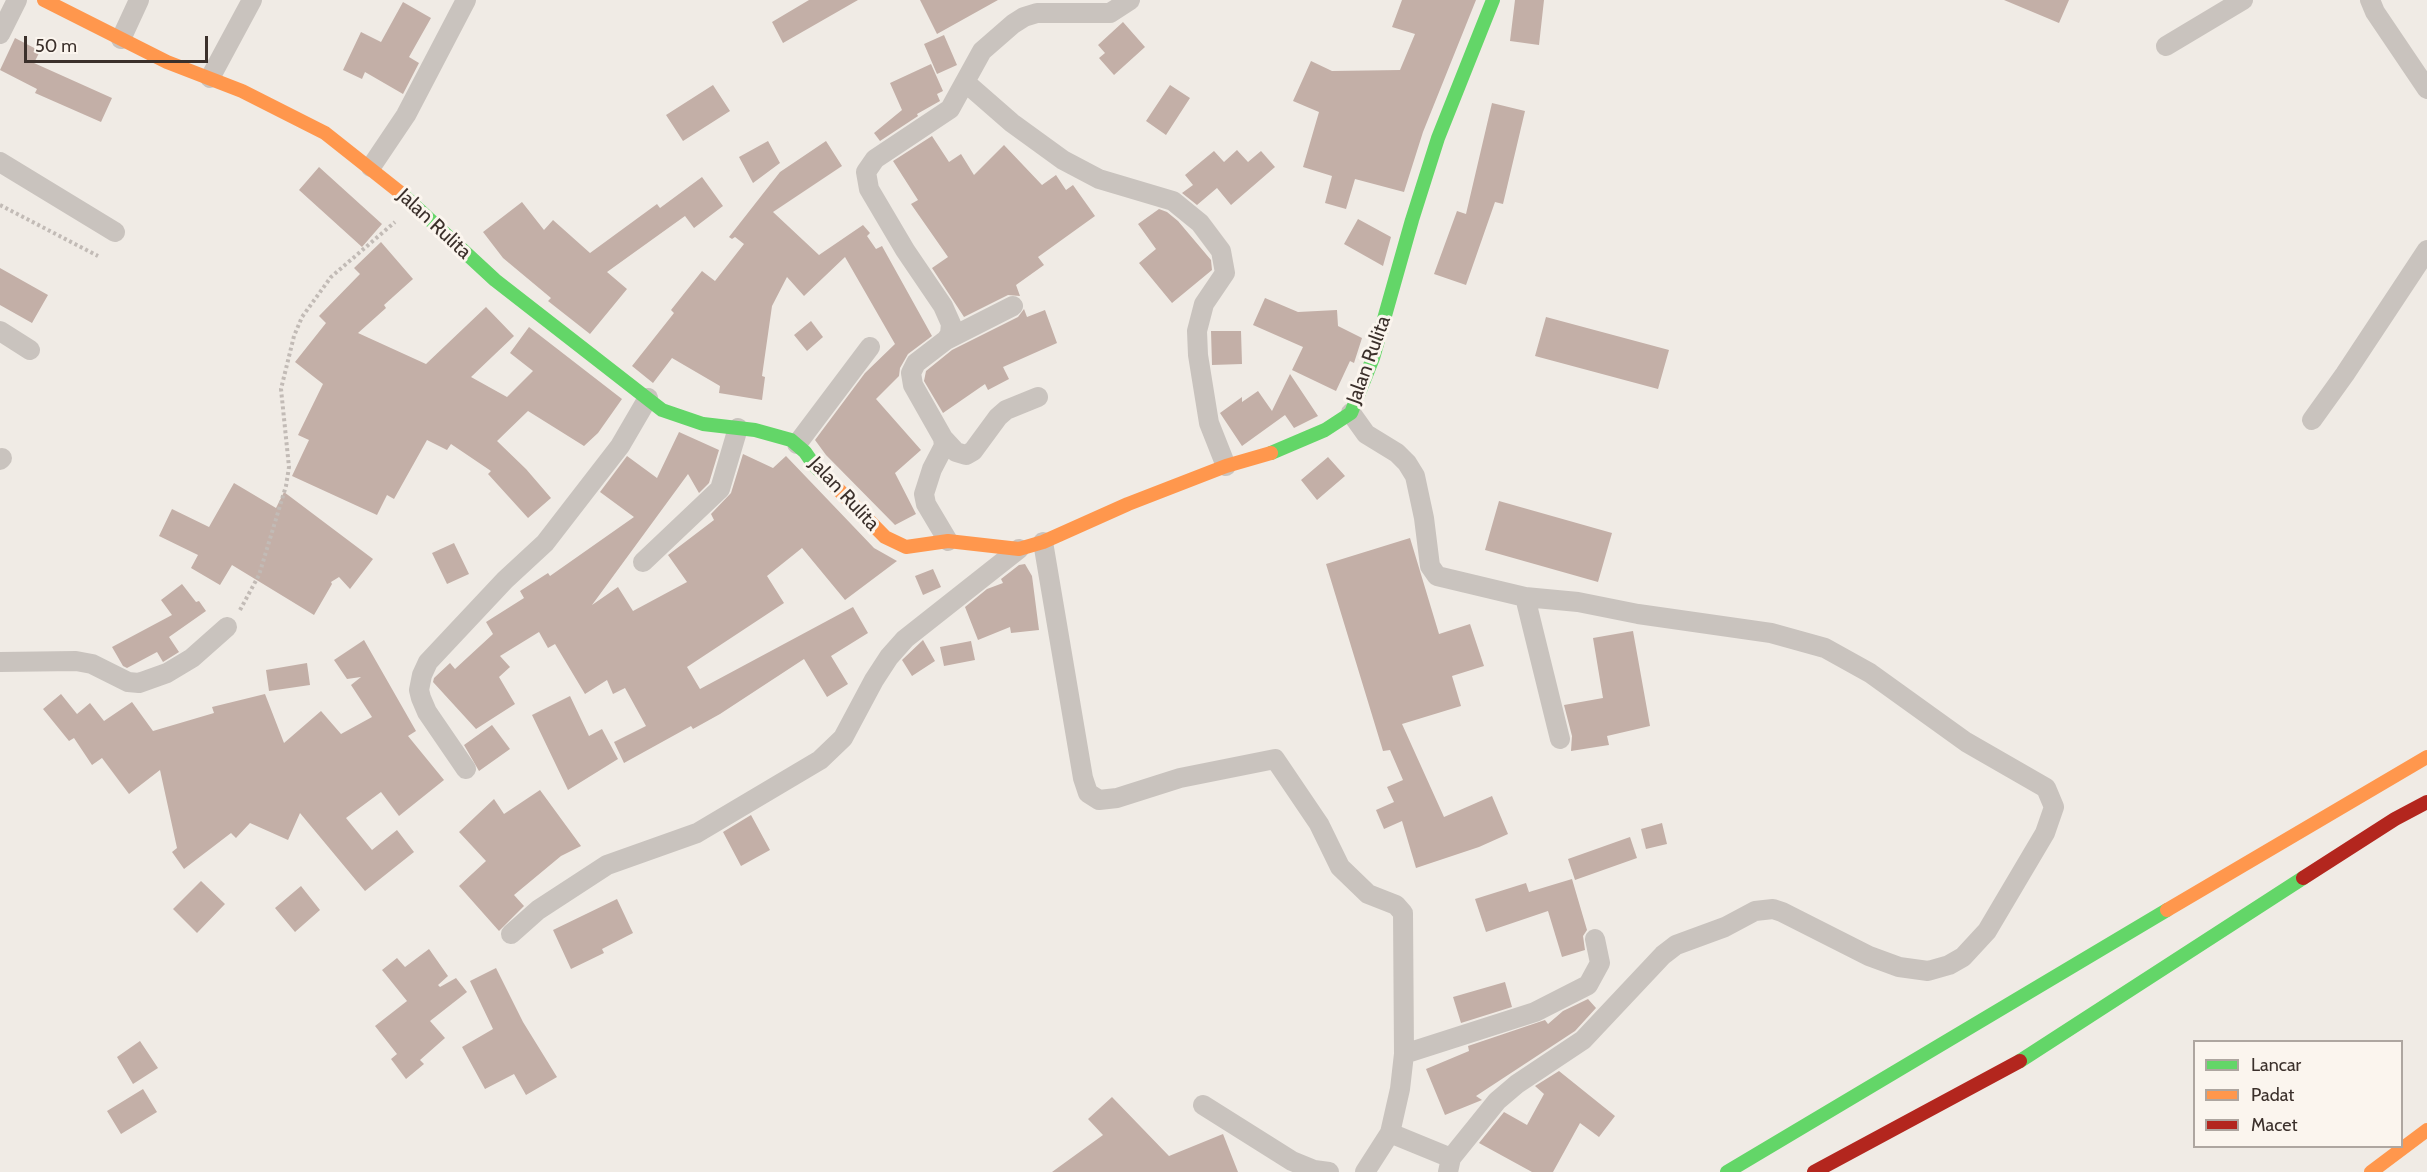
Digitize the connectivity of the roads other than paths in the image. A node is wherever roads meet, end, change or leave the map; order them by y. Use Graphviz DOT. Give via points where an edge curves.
graph roads {
  1 [pos="16,0"];
  2 [pos="44,0"];
  3 [pos="139,0"];
  4 [pos="252,0"];
  5 [pos="466,0"];
  6 [pos="1130,0"];
  7 [pos="1493,0"];
  8 [pos="2209,0"];
  9 [pos="2370,0"];
  10 [pos="2236,3"];
  11 [pos="0,34"];
  12 [pos="121,39"];
  13 [pos="2166,46"];
  14 [pos="210,78"];
  15 [pos="966,82"];
  16 [pos="2427,89"];
  17 [pos="0,162"];
  18 [pos="370,167"];
  19 [pos="115,232"];
  20 [pos="2427,250"];
  21 [pos="1013,306"];
  22 [pos="0,331"];
  23 [pos="946,340"];
  24 [pos="870,347"];
  25 [pos="30,351"];
  26 [pos="1038,397"];
  27 [pos="648,398"];
  28 [pos="1351,413"];
  29 [pos="2312,420"];
  30 [pos="738,428"];
  31 [pos="943,438"];
  32 [pos="797,444"];
  33 [pos="1226,466"];
  34 [pos="948,541"];
  35 [pos="1043,542"];
  36 [pos="1018,549"];
  37 [pos="643,562"];
  38 [pos="1525,597"];
  39 [pos="227,627"];
  40 [pos="0,662"];
  41 [pos="1560,739"];
  42 [pos="2427,758"];
  43 [pos="466,769"];
  44 [pos="2427,802"];
  45 [pos="511,934"];
  46 [pos="1595,939"];
  47 [pos="1404,1054"];
  48 [pos="1203,1105"];
  49 [pos="2427,1130"];
  50 [pos="1390,1133"];
  51 [pos="1450,1165"];
  52 [pos="1329,1172"];
  53 [pos="1365,1172"];
  54 [pos="1727,1172"];
  55 [pos="1814,1172"];
  56 [pos="2371,1172"];
  1 -- 11 [label="street"];
  2 -- 12 [label="main road, Jalan Rulita"];
  3 -- 12 [label="street"];
  4 -- 14 [label="street"];
  5 -- 18 [label="street" via="406,115"];
  6 -- 15 [label="street" via="1110,13 1037,13 1024,17 982,51"];
  7 -- 28 [label="main road, Jalan Rulita" via="1438,138 1373,358"];
  8 -- 10 [label="street"];
  9 -- 16 [label="street"];
  10 -- 13 [label="street"];
  12 -- 14 [label="main road, Jalan Rulita"];
  14 -- 18 [label="main road, Jalan Rulita" via="325,133"];
  15 -- 23 [label="street" via="950,109 875,159 866,172 869,189 950,317"];
  15 -- 33 [label="street" via="1012,123 1063,160 1099,178 1173,201 1200,223 1221,251 1225,273 1204,304 1197,331 1209,423"];
  17 -- 19 [label="street"];
  18 -- 27 [label="main road, Jalan Rulita" via="495,280"];
  20 -- 29 [label="street"];
  21 -- 23 [label="street"];
  22 -- 25 [label="street"];
  23 -- 31 [label="street" via="916,363 910,373"];
  24 -- 32 [label="street"];
  26 -- 31 [label="street" via="1006,410 966,455 956,452"];
  27 -- 30 [label="main road, Jalan Rulita" via="662,410 690,421"];
  27 -- 43 [label="street" via="620,446 545,543 463,622 424,669 418,690 421,698"];
  28 -- 33 [label="main road, Jalan Rulita" via="1299,443"];
  28 -- 38 [label="street" via="1366,434 1397,453 1415,476 1430,566 1437,576"];
  30 -- 32 [label="main road, Jalan Rulita" via="769,433"];
  30 -- 37 [label="street" via="720,489"];
  31 -- 34 [label="street" via="944,446 924,494"];
  32 -- 34 [label="main road, Jalan Rulita" via="885,537 906,547"];
  33 -- 35 [label="main road, Jalan Rulita"];
  34 -- 36 [label="main road, Jalan Rulita"];
  35 -- 36 [label="main road, Jalan Rulita"];
  35 -- 47 [label="street" via="1088,793 1099,800 1118,798 1180,778 1275,759 1319,824 1340,867 1368,894 1403,913"];
  36 -- 45 [label="street" via="905,639 874,680 843,738 820,760 697,833 607,866 538,910"];
  38 -- 41 [label="street"];
  38 -- 51 [label="street" via="1751,630 1825,648 1878,678 1966,742 2046,788 2054,807 2045,833 1987,931 1963,957 1928,972 1899,967 1782,912 1755,911 1676,945 1663,955 1583,1040 1497,1101"];
  39 -- 40 [label="street" via="192,658 139,683 76,661"];
  42 -- 54 [label="main road"];
  44 -- 55 [label="main road" via="2011,1067"];
  46 -- 47 [label="street" via="1600,963 1588,985 1535,1012"];
  47 -- 50 [label="street"];
  48 -- 52 [label="street" via="1292,1161"];
  49 -- 56 [label="main road"];
  50 -- 51 [label="street"];
  50 -- 53 [label="street"];
}
